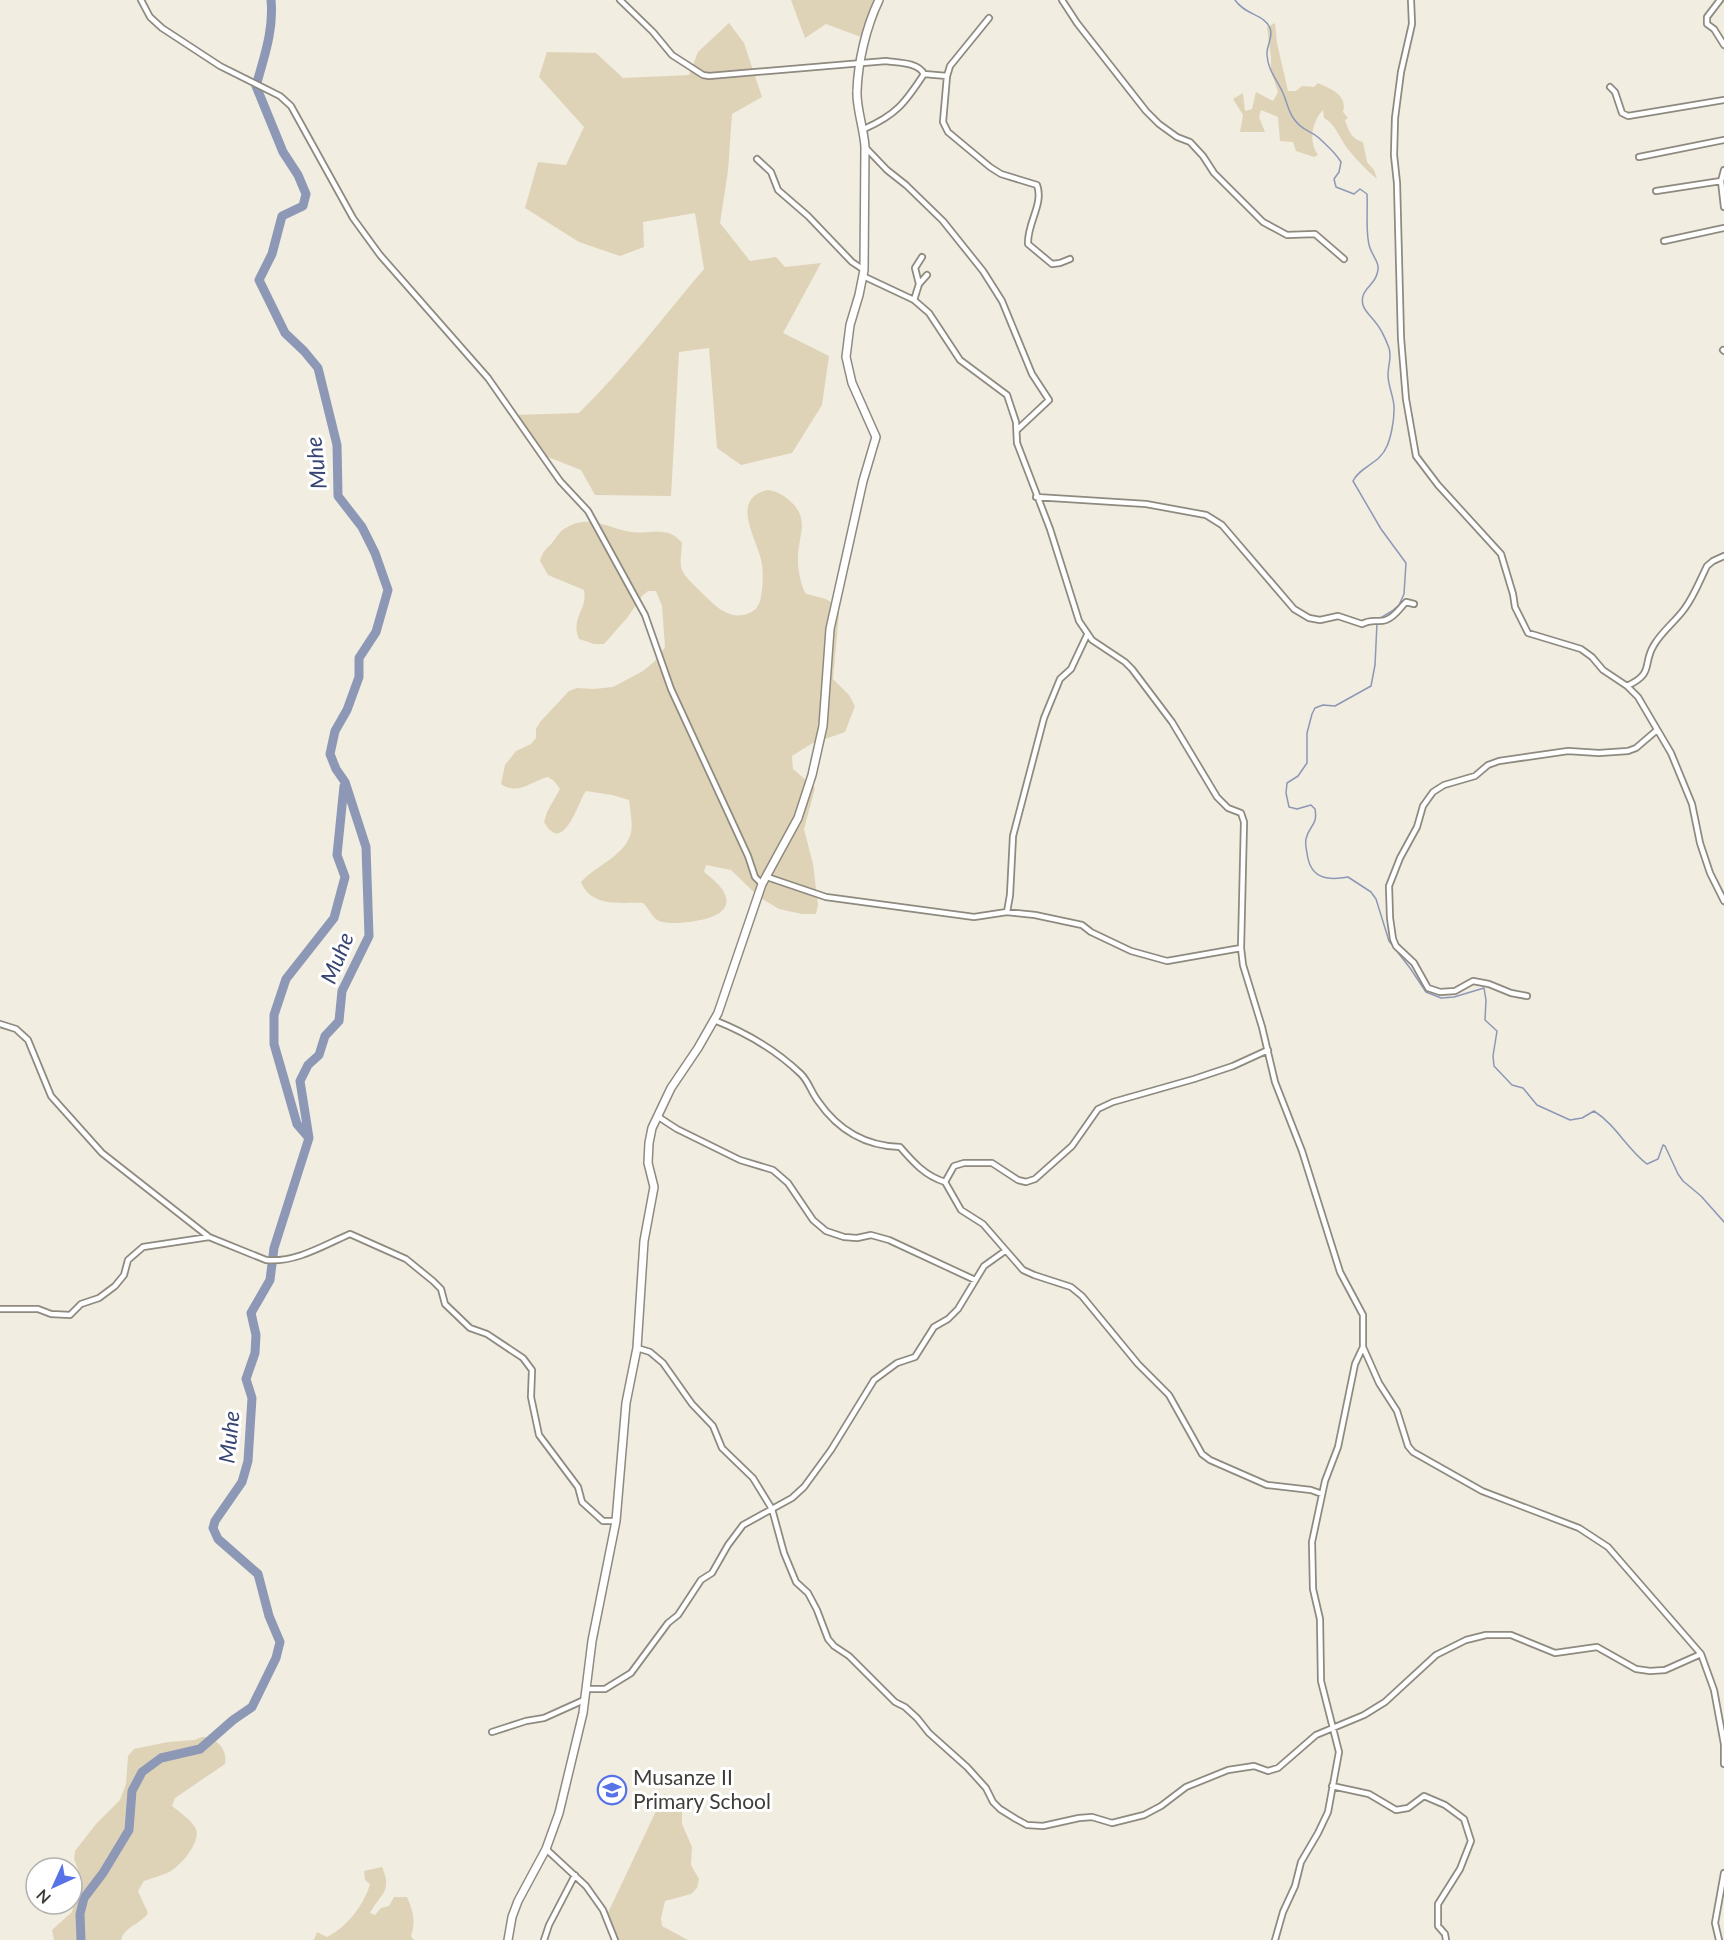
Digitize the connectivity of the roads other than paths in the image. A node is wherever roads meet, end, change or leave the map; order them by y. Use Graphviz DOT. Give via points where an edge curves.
graph roads {
  1 [pos="141,0"];
  2 [pos="620,0"];
  3 [pos="879,0"];
  4 [pos="1062,0"];
  5 [pos="1412,0"];
  6 [pos="1720,0"];
  7 [pos="988,18"];
  8 [pos="1724,45"];
  9 [pos="860,64"];
  10 [pos="924,74"];
  11 [pos="948,76"];
  12 [pos="1610,87"];
  13 [pos="1724,100"];
  14 [pos="864,129"];
  15 [pos="1724,140"];
  16 [pos="865,147"];
  17 [pos="1639,157"];
  18 [pos="757,159"];
  19 [pos="1724,170"];
  20 [pos="1721,181"];
  21 [pos="1656,191"];
  22 [pos="1724,207"];
  23 [pos="1724,228"];
  24 [pos="1664,241"];
  25 [pos="1389,256"];
  26 [pos="922,257"];
  27 [pos="1070,258"];
  28 [pos="1344,258"];
  29 [pos="1398,259"];
  30 [pos="863,273"];
  31 [pos="927,275"];
  32 [pos="919,284"];
  33 [pos="914,300"];
  34 [pos="1017,430"];
  35 [pos="1036,496"];
  36 [pos="1724,556"];
  37 [pos="1414,604"];
  38 [pos="1087,635"];
  39 [pos="1628,686"];
  40 [pos="1658,730"];
  41 [pos="767,876"];
  42 [pos="762,884"];
  43 [pos="1724,901"];
  44 [pos="1007,912"];
  45 [pos="1241,948"];
  46 [pos="1527,996"];
  47 [pos="714,1020"];
  48 [pos="0,1024"];
  49 [pos="1268,1050"];
  50 [pos="657,1116"];
  51 [pos="945,1182"];
  52 [pos="209,1237"];
  53 [pos="1005,1251"];
  54 [pos="975,1281"];
  55 [pos="0,1309"];
  56 [pos="1363,1347"];
  57 [pos="637,1348"];
  58 [pos="1322,1494"];
  59 [pos="772,1509"];
  60 [pos="616,1521"];
  61 [pos="1701,1654"];
  62 [pos="586,1689"];
  63 [pos="1724,1698"];
  64 [pos="584,1700"];
  65 [pos="1716,1702"];
  66 [pos="1334,1728"];
  67 [pos="492,1732"];
  68 [pos="1724,1764"];
  69 [pos="1332,1786"];
  70 [pos="546,1849"];
  71 [pos="1724,1873"];
  72 [pos="575,1875"];
  73 [pos="508,1940"];
  74 [pos="544,1940"];
  75 [pos="615,1940"];
  76 [pos="1275,1940"];
  77 [pos="1446,1940"];
  78 [pos="1719,1940"];
  1 -- 42 [label="street" via="162,28 291,106 353,218 380,255 488,378 560,481 588,511 645,615 671,688 755,877"];
  2 -- 9 [label="street" via="672,55 703,75"];
  3 -- 9 [label="main road"];
  4 -- 28 [label="street" via="1146,111 1159,124 1190,142 1244,205 1263,222 1287,235 1315,234"];
  5 -- 29 [label="street" via="1412,24 1395,118"];
  6 -- 8 [label="street" via="1707,17 1707,24"];
  7 -- 11 [label="street" via="950,66"];
  9 -- 10 [label="street" via="895,62 912,65"];
  9 -- 14 [label="main road" via="857,94"];
  10 -- 11 [label="street"];
  10 -- 14 [label="street" via="907,101 885,120"];
  11 -- 27 [label="street" via="944,122 948,132 1001,174 1037,186 1038,201 1029,226 1028,244 1052,264"];
  12 -- 13 [label="street" via="1622,113 1628,116"];
  14 -- 16 [label="main road"];
  15 -- 17 [label="street"];
  16 -- 30 [label="main road"];
  16 -- 34 [label="street" via="943,221 1002,301 1032,374 1048,400"];
  18 -- 30 [label="street" via="771,172 778,190"];
  19 -- 20 [label="street"];
  20 -- 21 [label="street"];
  20 -- 22 [label="street"];
  23 -- 24 [label="street"];
  25 -- 29 [label="street"];
  26 -- 32 [label="street" via="915,268"];
  29 -- 39 [label="street" via="1406,399 1418,459 1501,554 1515,607 1528,633 1581,649"];
  30 -- 33 [label="street"];
  30 -- 41 [label="main road" via="846,357 852,383 876,437 830,630 823,726 812,775 798,818"];
  31 -- 32 [label="street"];
  32 -- 33 [label="street"];
  33 -- 34 [label="street" via="929,313 957,357 1007,395"];
  34 -- 35 [label="street" via="1017,443"];
  35 -- 37 [label="street" via="1146,504 1206,515 1222,525 1294,609 1309,618 1338,616 1362,624 1370,619 1385,620 1406,602"];
  35 -- 38 [label="street"];
  36 -- 39 [label="street" via="1707,566 1685,609 1653,647 1643,675"];
  38 -- 44 [label="street" via="1071,669 1060,679 1044,718 1013,836"];
  38 -- 45 [label="street" via="1132,669 1172,722 1217,797 1228,808 1241,813"];
  39 -- 40 [label="street"];
  40 -- 43 [label="street" via="1692,804 1700,843"];
  40 -- 46 [label="street" via="1628,751 1568,751 1494,763 1475,776 1444,785 1423,806 1389,886 1389,918 1396,946 1414,963 1428,988 1440,992 1455,990 1473,981"];
  41 -- 42 [label="main road"];
  41 -- 44 [label="street" via="826,897 974,917"];
  42 -- 47 [label="main road"];
  44 -- 45 [label="street" via="1082,925 1131,951 1167,961"];
  45 -- 49 [label="street"];
  47 -- 50 [label="main road"];
  47 -- 51 [label="street" via="745,1032 801,1074 843,1128 882,1146 900,1148 916,1166"];
  48 -- 52 [label="street" via="16,1029 28,1040 51,1096 102,1153"];
  49 -- 51 [label="street" via="1233,1066 1098,1109 1072,1146 1035,1179 1018,1180 992,1163 982,1162 954,1166"];
  49 -- 56 [label="street" via="1275,1082 1302,1151 1340,1272 1363,1315"];
  50 -- 54 [label="street" via="740,1160 773,1170 826,1232 889,1240"];
  50 -- 57 [label="main road" via="649,1143 648,1163 654,1187 644,1241"];
  51 -- 53 [label="street" via="961,1210 983,1224"];
  52 -- 55 [label="street" via="143,1247 128,1260 124,1275 115,1286 99,1298 81,1304 70,1315"];
  52 -- 60 [label="street" via="266,1260 290,1260 350,1234 406,1259 441,1289 445,1304 470,1328 488,1334 524,1358 532,1370 531,1397 539,1435 578,1487 582,1502 603,1521"];
  53 -- 54 [label="street" via="984,1266"];
  53 -- 58 [label="street" via="1023,1270 1071,1287 1082,1296 1169,1395 1202,1454 1267,1485"];
  54 -- 59 [label="street" via="958,1309 934,1327 915,1357 897,1363 874,1380 816,1474 792,1498"];
  56 -- 58 [label="street" via="1355,1364 1338,1447"];
  56 -- 61 [label="street" via="1397,1411 1413,1452 1482,1491 1579,1528 1608,1547"];
  57 -- 59 [label="street" via="650,1352 663,1363 713,1426 722,1448 753,1478"];
  57 -- 60 [label="main road" via="626,1403"];
  58 -- 66 [label="street" via="1312,1542 1313,1589 1320,1618 1321,1681"];
  59 -- 62 [label="street" via="743,1525 712,1573 701,1580 631,1673 604,1689"];
  59 -- 66 [label="street" via="796,1582 808,1593 828,1639 967,1767 1000,1809 1027,1825 1092,1817 1112,1823 1144,1815 1186,1787 1228,1770 1278,1768 1316,1735"];
  60 -- 62 [label="main road"];
  61 -- 65 [label="street"];
  61 -- 66 [label="street" via="1665,1670 1650,1671 1636,1669 1598,1647 1555,1653 1511,1635 1486,1635 1445,1649 1385,1702"];
  62 -- 64 [label="main road"];
  63 -- 65 [label="street"];
  64 -- 67 [label="street" via="544,1718"];
  64 -- 70 [label="main road" via="569,1776"];
  65 -- 68 [label="street"];
  66 -- 69 [label="street" via="1339,1752"];
  69 -- 76 [label="street" via="1328,1812 1301,1862"];
  69 -- 77 [label="street" via="1369,1794 1396,1810 1408,1808 1424,1796 1445,1805 1464,1820 1471,1841 1460,1869 1438,1904 1438,1926"];
  70 -- 72 [label="street"];
  70 -- 73 [label="main road" via="518,1901"];
  71 -- 78 [label="street" via="1715,1923"];
  72 -- 74 [label="street"];
  72 -- 75 [label="street" via="603,1910"];
}
